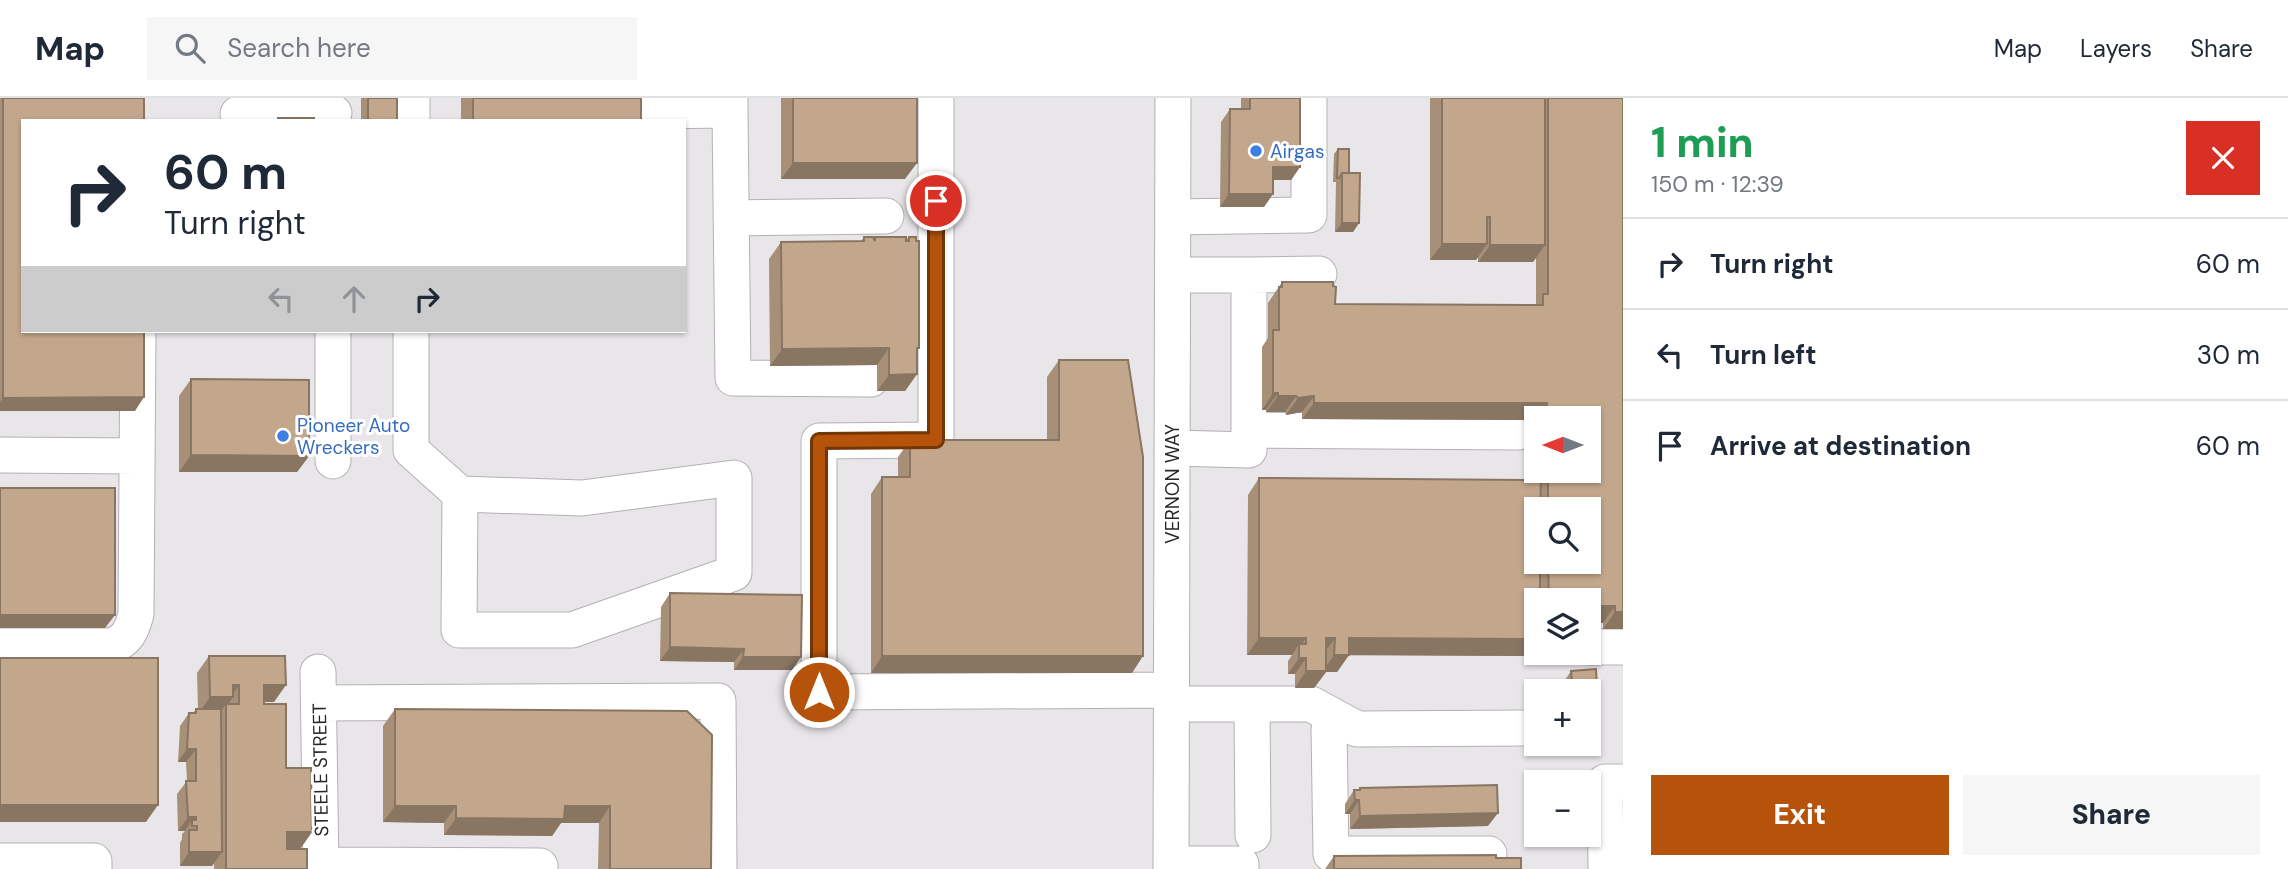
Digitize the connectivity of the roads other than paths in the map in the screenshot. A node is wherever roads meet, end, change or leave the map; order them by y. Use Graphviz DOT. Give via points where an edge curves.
graph roads {
  1 [pos="412,98"];
  2 [pos="936,98"];
  3 [pos="1173,98"];
  4 [pos="1308,98"];
  5 [pos="730,104"];
  6 [pos="334,111"];
  7 [pos="647,111"];
  8 [pos="238,114"];
  9 [pos="412,119"];
  10 [pos="886,216"];
  11 [pos="1173,217"];
  12 [pos="731,218"];
  13 [pos="1319,274"];
  14 [pos="1173,275"];
  15 [pos="1249,275"];
  16 [pos="138,333"];
  17 [pos="333,333"];
  18 [pos="411,333"];
  19 [pos="871,379"];
  20 [pos="1249,430"];
  21 [pos="1518,432"];
  22 [pos="1172,449"];
  23 [pos="0,455"];
  24 [pos="137,456"];
  25 [pos="333,461"];
  26 [pos="460,495"];
  27 [pos="0,646"];
  28 [pos="1601,647"];
  29 [pos="1623,647"];
  30 [pos="1171,697"];
  31 [pos="1252,704"];
  32 [pos="1336,718"];
  33 [pos="1524,728"];
  34 [pos="1623,782"];
  35 [pos="1253,835"];
  36 [pos="1489,854"];
  37 [pos="0,861"];
  38 [pos="321,867"];
  39 [pos="1171,867"];
  40 [pos="94,869"];
  41 [pos="540,869"];
  42 [pos="719,869"];
  43 [pos="1241,869"];
  44 [pos="1606,869"];
  1 -- 9 [label="street"];
  2 -- 30 [label="street" via="936,440 819,441 819,692"];
  3 -- 11 [label="street, VERNON WAY"];
  4 -- 11 [label="street" via="1309,215"];
  5 -- 7 [label="street"];
  5 -- 12 [label="street"];
  6 -- 8 [label="street"];
  10 -- 12 [label="street"];
  11 -- 14 [label="street, VERNON WAY"];
  12 -- 19 [label="street" via="733,378"];
  13 -- 15 [label="street"];
  14 -- 15 [label="street"];
  14 -- 22 [label="street, VERNON WAY"];
  15 -- 20 [label="street"];
  16 -- 24 [label="street"];
  17 -- 25 [label="street"];
  18 -- 26 [label="street" via="411,450"];
  20 -- 21 [label="street"];
  20 -- 22 [label="street" via="1249,450"];
  22 -- 30 [label="street, VERNON WAY"];
  23 -- 24 [label="street"];
  24 -- 27 [label="street" via="136,614 126,638 110,646"];
  26 -- 26 [label="street" via="582,498 734,478 734,573 572,630 459,629"];
  28 -- 29 [label="street"];
  30 -- 31 [label="street"];
  30 -- 39 [label="street, VERNON WAY"];
  31 -- 32 [label="street" via="1311,704"];
  31 -- 35 [label="street"];
  32 -- 33 [label="street" via="1357,729"];
  32 -- 36 [label="street" via="1329,729 1331,854"];
  34 -- 44 [label="street" via="1605,782"];
  37 -- 40 [label="street" via="94,861"];
  38 -- 41 [label="street"];
  38 -- 42 [label="street, STEELE STREET" via="319,687 718,701"];
  39 -- 43 [label="street" via="1241,864"];
}
